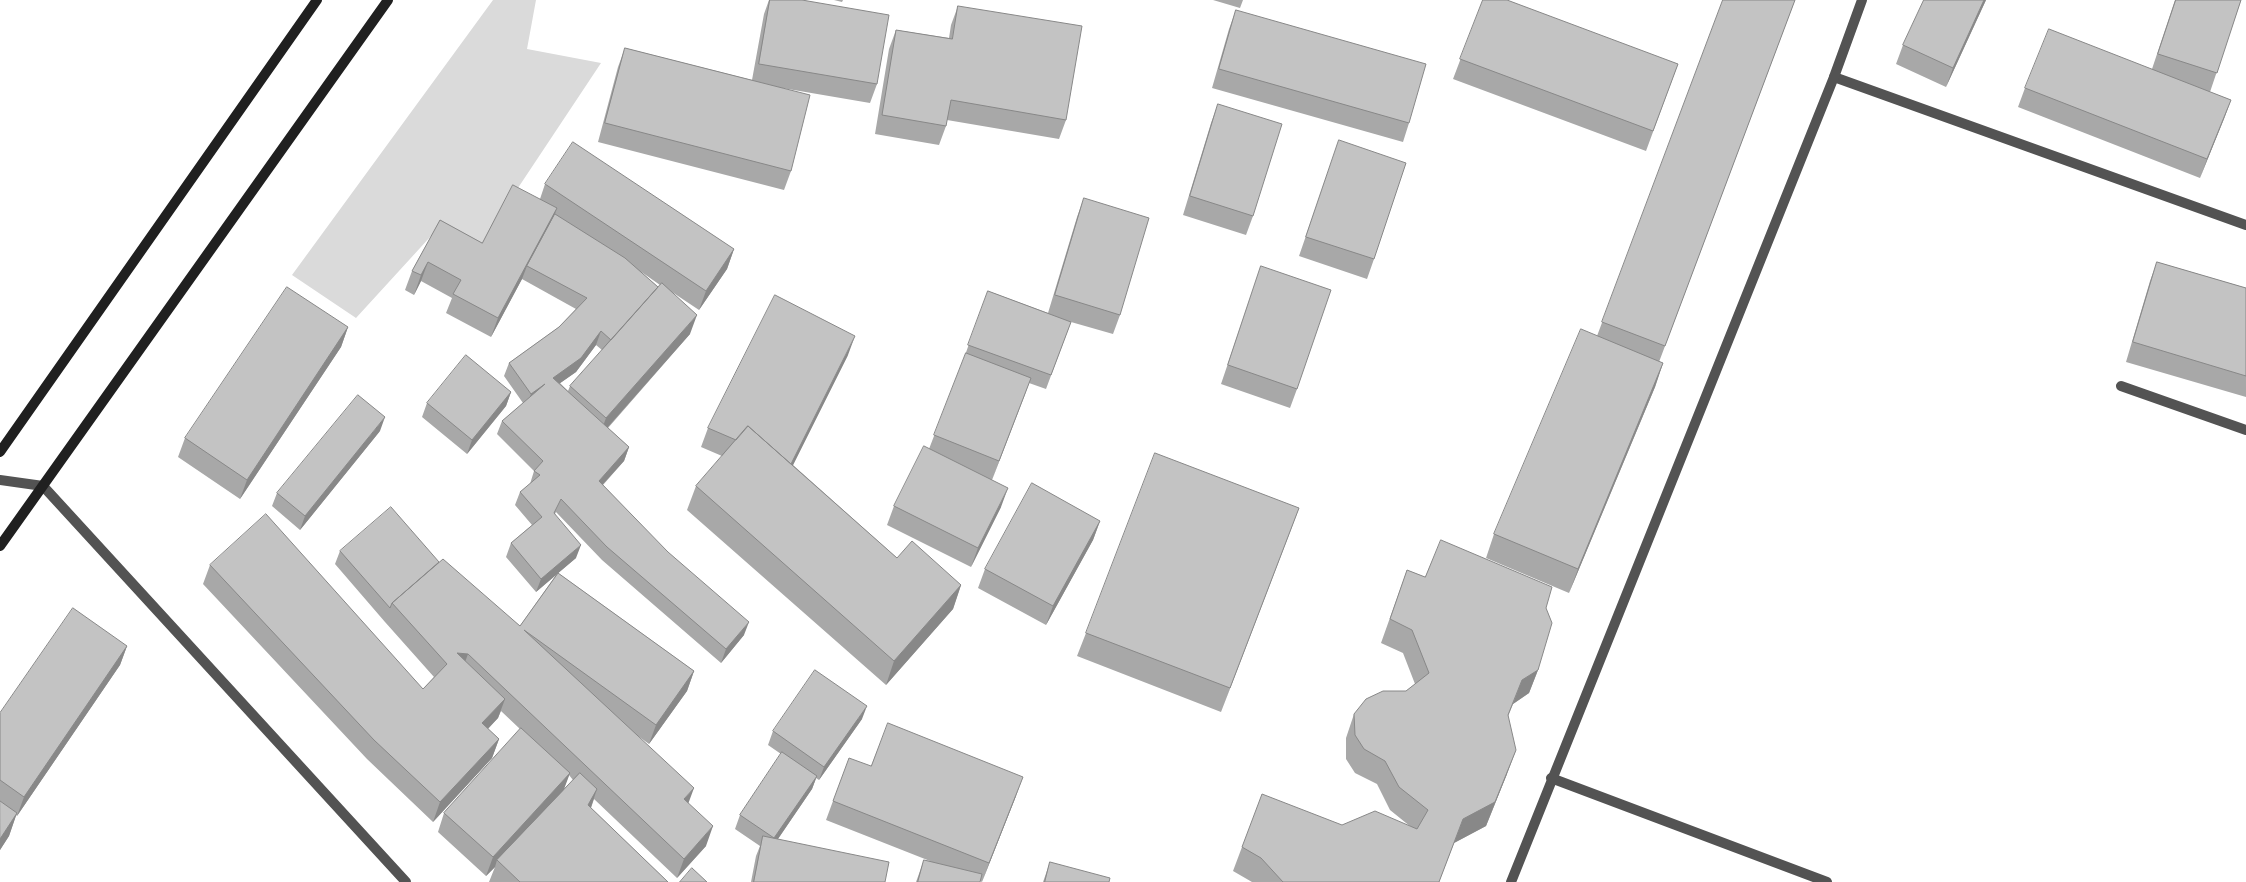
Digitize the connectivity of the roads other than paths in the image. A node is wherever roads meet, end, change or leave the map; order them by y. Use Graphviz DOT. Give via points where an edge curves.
graph roads {
  1 [pos="317,0"];
  2 [pos="388,0"];
  3 [pos="1862,0"];
  4 [pos="1834,77"];
  5 [pos="2246,225"];
  6 [pos="2121,386"];
  7 [pos="2246,430"];
  8 [pos="0,452"];
  9 [pos="0,480"];
  10 [pos="44,486"];
  11 [pos="0,546"];
  12 [pos="1551,778"];
  13 [pos="406,882"];
  14 [pos="1511,882"];
  15 [pos="1828,882"];
  1 -- 8 [label="main road"];
  2 -- 10 [label="main road"];
  3 -- 4 [label="street"];
  4 -- 5 [label="street"];
  4 -- 12 [label="street"];
  6 -- 7 [label="street"];
  9 -- 10 [label="street"];
  10 -- 11 [label="main road"];
  10 -- 13 [label="street"];
  12 -- 14 [label="street"];
  12 -- 15 [label="street"];
}
